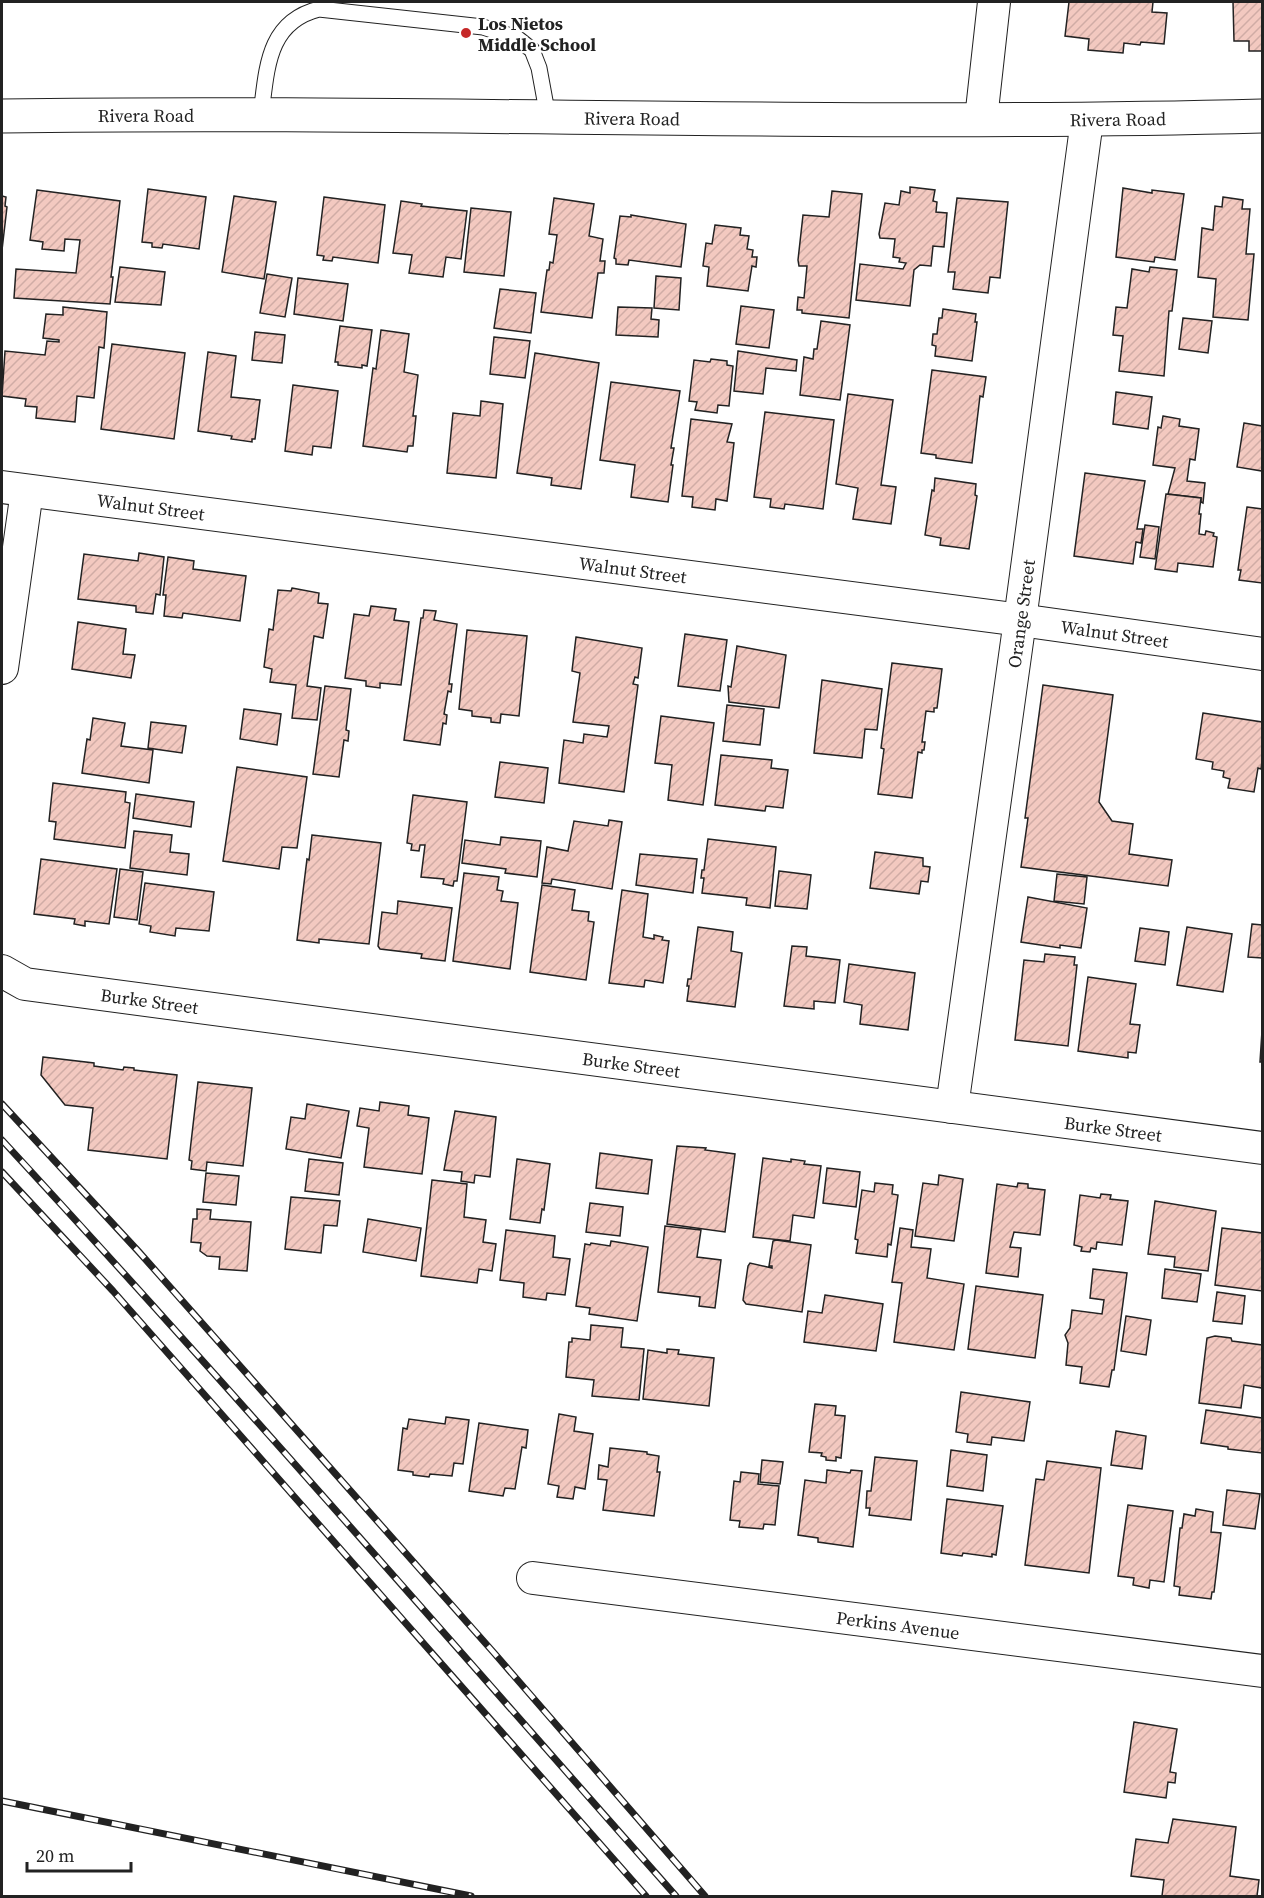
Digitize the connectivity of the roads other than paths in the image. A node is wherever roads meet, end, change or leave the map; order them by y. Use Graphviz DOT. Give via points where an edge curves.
graph roads {
  1 [pos="994,2"];
  2 [pos="261,114"];
  3 [pos="2,116"];
  4 [pos="1263,116"];
  5 [pos="548,117"];
  6 [pos="981,119"];
  7 [pos="1087,120"];
  8 [pos="14,489"];
  9 [pos="1020,620"];
  10 [pos="1263,654"];
  11 [pos="2,668"];
  12 [pos="2,971"];
  13 [pos="952,1107"];
  14 [pos="1263,1148"];
  15 [pos="533,1578"];
  16 [pos="1263,1671"];
  1 -- 6 [label="street"];
  2 -- 3 [label="street, Rivera Road"];
  2 -- 5 [label="street, Rivera Road"];
  2 -- 5 [label="lane" via="269,62 277,42 288,24 320,9 483,27 517,38 532,50"];
  4 -- 7 [label="street, Rivera Road"];
  5 -- 6 [label="street, Rivera Road"];
  6 -- 7 [label="street, Rivera Road"];
  7 -- 9 [label="street, Orange Street"];
  8 -- 9 [label="street, Walnut Street"];
  8 -- 11 [label="street"];
  9 -- 10 [label="street, Walnut Street"];
  9 -- 13 [label="street, Orange Street"];
  12 -- 13 [label="street, Burke Street" via="25,984"];
  13 -- 14 [label="street, Burke Street"];
  15 -- 16 [label="street, Perkins Avenue"];
}
